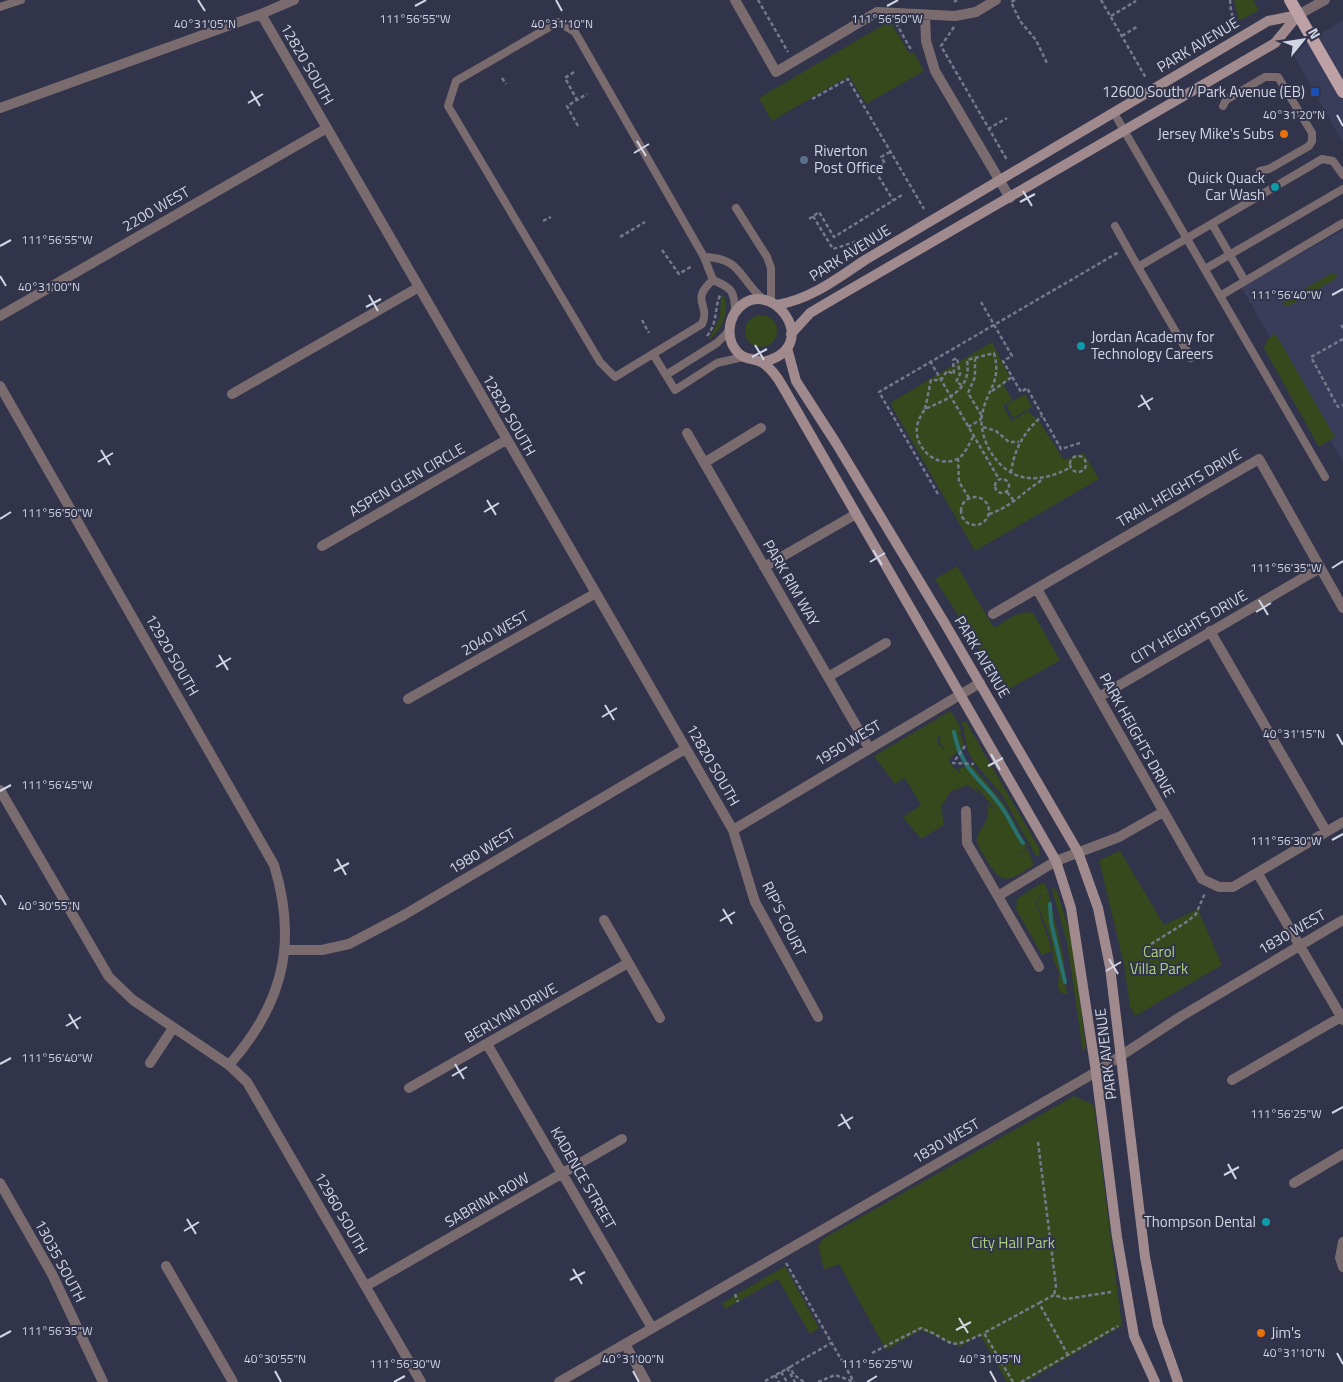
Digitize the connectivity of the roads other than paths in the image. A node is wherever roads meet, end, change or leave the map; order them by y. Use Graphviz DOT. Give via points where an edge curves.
graph roads {
  1 [pos="21,0"];
  2 [pos="294,0"];
  3 [pos="735,0"];
  4 [pos="996,0"];
  5 [pos="1290,0"];
  6 [pos="1325,0"];
  7 [pos="0,7"];
  8 [pos="261,14"];
  9 [pos="925,15"];
  10 [pos="1298,15"];
  11 [pos="1343,92"];
  12 [pos="1223,106"];
  13 [pos="0,108"];
  14 [pos="1114,113"];
  15 [pos="327,128"];
  16 [pos="1125,132"];
  17 [pos="1260,171"];
  18 [pos="1343,175"];
  19 [pos="1000,181"];
  20 [pos="1343,189"];
  21 [pos="1010,198"];
  22 [pos="736,208"];
  23 [pos="1343,223"];
  24 [pos="1212,224"];
  25 [pos="1115,226"];
  26 [pos="1187,238"];
  27 [pos="1230,255"];
  28 [pos="704,257"];
  29 [pos="1138,267"];
  30 [pos="1205,269"];
  31 [pos="713,280"];
  32 [pos="1245,281"];
  33 [pos="418,287"];
  34 [pos="1220,296"];
  35 [pos="770,302"];
  36 [pos="735,313"];
  37 [pos="0,316"];
  38 [pos="729,331"];
  39 [pos="792,334"];
  40 [pos="787,348"];
  41 [pos="653,354"];
  42 [pos="743,357"];
  43 [pos="1191,358"];
  44 [pos="762,362"];
  45 [pos="666,374"];
  46 [pos="0,386"];
  47 [pos="232,394"];
  48 [pos="761,428"];
  49 [pos="687,433"];
  50 [pos="506,440"];
  51 [pos="704,463"];
  52 [pos="1325,477"];
  53 [pos="856,514"];
  54 [pos="322,546"];
  55 [pos="764,567"];
  56 [pos="1320,568"];
  57 [pos="1037,589"];
  58 [pos="596,593"];
  59 [pos="1343,608"];
  60 [pos="993,614"];
  61 [pos="1210,631"];
  62 [pos="886,643"];
  63 [pos="828,677"];
  64 [pos="980,682"];
  65 [pos="959,694"];
  66 [pos="1099,697"];
  67 [pos="408,699"];
  68 [pos="869,748"];
  69 [pos="685,749"];
  70 [pos="0,790"];
  71 [pos="966,811"];
  72 [pos="1162,812"];
  73 [pos="1343,822"];
  74 [pos="733,830"];
  75 [pos="1326,832"];
  76 [pos="1078,852"];
  77 [pos="1056,861"];
  78 [pos="1258,874"];
  79 [pos="998,896"];
  80 [pos="604,920"];
  81 [pos="1343,920"];
  82 [pos="1300,945"];
  83 [pos="285,950"];
  84 [pos="628,963"];
  85 [pos="1039,967"];
  86 [pos="818,1017"];
  87 [pos="660,1018"];
  88 [pos="1342,1018"];
  89 [pos="173,1028"];
  90 [pos="487,1044"];
  91 [pos="1121,1056"];
  92 [pos="150,1063"];
  93 [pos="229,1065"];
  94 [pos="1096,1072"];
  95 [pos="1232,1080"];
  96 [pos="409,1088"];
  97 [pos="622,1139"];
  98 [pos="1343,1154"];
  99 [pos="562,1173"];
  100 [pos="0,1183"];
  101 [pos="1294,1183"];
  102 [pos="1343,1242"];
  103 [pos="166,1266"];
  104 [pos="1343,1267"];
  105 [pos="366,1286"];
  106 [pos="652,1328"];
  107 [pos="626,1344"];
  108 [pos="103,1382"];
  109 [pos="233,1382"];
  110 [pos="421,1382"];
  111 [pos="559,1382"];
  112 [pos="646,1382"];
  113 [pos="1155,1382"];
  114 [pos="1178,1382"];
  1 -- 7 [label="lane"];
  2 -- 8 [label="street"];
  3 -- 9 [label="street" via="776,72 877,12"];
  4 -- 9 [label="street" via="976,12 955,16"];
  5 -- 10 [label="main road"];
  6 -- 10 [label="street"];
  8 -- 13 [label="street"];
  8 -- 15 [label="street, 12820 SOUTH"];
  9 -- 19 [label="street" via="926,41 935,71"];
  10 -- 11 [label="main road"];
  10 -- 14 [label="street, PARK AVENUE" via="1268,21"];
  10 -- 16 [label="street, PARK AVENUE" via="1279,41"];
  12 -- 17 [label="lane" via="1226,100 1265,77 1278,77 1312,133 1308,146"];
  14 -- 16 [label="lane"];
  14 -- 19 [label="street, PARK AVENUE"];
  15 -- 33 [label="street, 12820 SOUTH"];
  15 -- 37 [label="street, 2200 WEST"];
  16 -- 21 [label="street, PARK AVENUE"];
  16 -- 26 [label="lane"];
  18 -- 24 [label="lane" via="1332,160 1322,160"];
  19 -- 21 [label="street"];
  19 -- 35 [label="street, PARK AVENUE" via="813,294 793,302"];
  20 -- 27 [label="lane"];
  21 -- 39 [label="street, PARK AVENUE" via="814,311 798,324"];
  22 -- 35 [label="lane" via="771,268"];
  23 -- 32 [label="lane"];
  24 -- 26 [label="lane"];
  24 -- 27 [label="lane"];
  25 -- 29 [label="lane"];
  26 -- 29 [label="lane"];
  26 -- 30 [label="lane"];
  27 -- 30 [label="lane"];
  27 -- 32 [label="lane"];
  28 -- 31 [label="lane"];
  28 -- 35 [label="lane" via="720,257 734,264 751,290"];
  28 -- 41 [label="lane" via="576,32 558,22 456,81 448,106 600,362 615,377"];
  29 -- 43 [label="lane"];
  30 -- 34 [label="lane"];
  31 -- 36 [label="lane" via="729,288 735,301"];
  31 -- 41 [label="lane" via="704,288 701,297 705,312 702,324"];
  32 -- 34 [label="lane"];
  33 -- 47 [label="street"];
  33 -- 50 [label="street, 12820 SOUTH"];
  34 -- 52 [label="lane"];
  35 -- 36 [label="street, PARK AVENUE" via="748,302"];
  35 -- 39 [label="street" via="788,317"];
  36 -- 38 [label="street"];
  38 -- 42 [label="street" via="733,346"];
  38 -- 45 [label="lane" via="716,343"];
  39 -- 40 [label="street, PARK AVENUE"];
  40 -- 44 [label="street" via="780,355"];
  40 -- 64 [label="street, PARK AVENUE" via="796,381"];
  41 -- 45 [label="lane"];
  42 -- 44 [label="street"];
  42 -- 45 [label="lane" via="717,363 674,390"];
  44 -- 53 [label="street, PARK AVENUE" via="783,387"];
  46 -- 83 [label="street, 12920 SOUTH" via="265,846 281,886"];
  48 -- 51 [label="street"];
  49 -- 51 [label="street, PARK RIM WAY"];
  50 -- 54 [label="street, ASPEN GLEN CIRCLE"];
  50 -- 58 [label="street, 12820 SOUTH"];
  51 -- 55 [label="street, PARK RIM WAY"];
  53 -- 55 [label="street"];
  53 -- 65 [label="street, PARK AVENUE"];
  55 -- 63 [label="street, PARK RIM WAY"];
  56 -- 57 [label="street, TRAIL HEIGHTS DRIVE" via="1258,459"];
  56 -- 59 [label="street, TRAIL HEIGHTS DRIVE"];
  56 -- 61 [label="street, CITY HEIGHTS DRIVE"];
  57 -- 60 [label="street, TRAIL HEIGHTS DRIVE"];
  57 -- 66 [label="street, PARK HEIGHTS DRIVE"];
  58 -- 67 [label="street, 2040 WEST"];
  58 -- 69 [label="street, 12820 SOUTH"];
  61 -- 66 [label="street, CITY HEIGHTS DRIVE"];
  61 -- 75 [label="street"];
  62 -- 63 [label="street"];
  63 -- 68 [label="street, PARK RIM WAY"];
  64 -- 65 [label="street, 1950 WEST"];
  64 -- 76 [label="street, PARK AVENUE"];
  65 -- 68 [label="street, 1950 WEST"];
  65 -- 77 [label="street, PARK AVENUE"];
  66 -- 72 [label="street, PARK HEIGHTS DRIVE"];
  68 -- 74 [label="street, 1950 WEST"];
  69 -- 74 [label="street, 12820 SOUTH"];
  69 -- 83 [label="street, 1980 WEST" via="349,944 322,950"];
  70 -- 89 [label="street, 12960 SOUTH" via="109,977 133,1000"];
  71 -- 79 [label="street" via="967,843"];
  72 -- 76 [label="street" via="1119,837"];
  72 -- 78 [label="street, PARK HEIGHTS DRIVE" via="1202,879 1219,888 1233,887"];
  73 -- 75 [label="street"];
  74 -- 86 [label="street, RIP'S COURT" via="755,902"];
  75 -- 78 [label="street"];
  76 -- 77 [label="street"];
  76 -- 91 [label="street, PARK AVENUE" via="1098,908 1110,967"];
  77 -- 79 [label="street"];
  77 -- 94 [label="street, PARK AVENUE" via="1071,908"];
  78 -- 82 [label="street"];
  79 -- 85 [label="street"];
  80 -- 84 [label="street"];
  81 -- 82 [label="street, 1830 WEST"];
  82 -- 88 [label="street"];
  82 -- 91 [label="street, 1830 WEST"];
  83 -- 93 [label="street, 12920 SOUTH" via="281,975 263,1021"];
  84 -- 87 [label="street"];
  84 -- 90 [label="street, BERLYNN DRIVE"];
  88 -- 95 [label="street"];
  89 -- 92 [label="street"];
  89 -- 93 [label="street, 12960 SOUTH"];
  90 -- 96 [label="street, BERLYNN DRIVE"];
  90 -- 99 [label="street, KADENCE STREET"];
  91 -- 94 [label="street, 1830 WEST"];
  91 -- 114 [label="street, PARK AVENUE" via="1145,1258 1158,1325"];
  93 -- 105 [label="street, 12960 SOUTH" via="247,1082 260,1102"];
  94 -- 106 [label="street, 1830 WEST"];
  94 -- 113 [label="street, PARK AVENUE" via="1134,1336"];
  97 -- 99 [label="street, SABRINA ROW"];
  98 -- 101 [label="street"];
  99 -- 105 [label="street, SABRINA ROW"];
  99 -- 106 [label="street, KADENCE STREET"];
  100 -- 108 [label="street, 13035 SOUTH" via="48,1267"];
  102 -- 104 [label="street" via="1340,1258"];
  103 -- 109 [label="street"];
  105 -- 110 [label="street, 12960 SOUTH"];
  106 -- 107 [label="street, 1830 WEST"];
  107 -- 111 [label="street, 1830 WEST"];
  107 -- 112 [label="street"];
}
